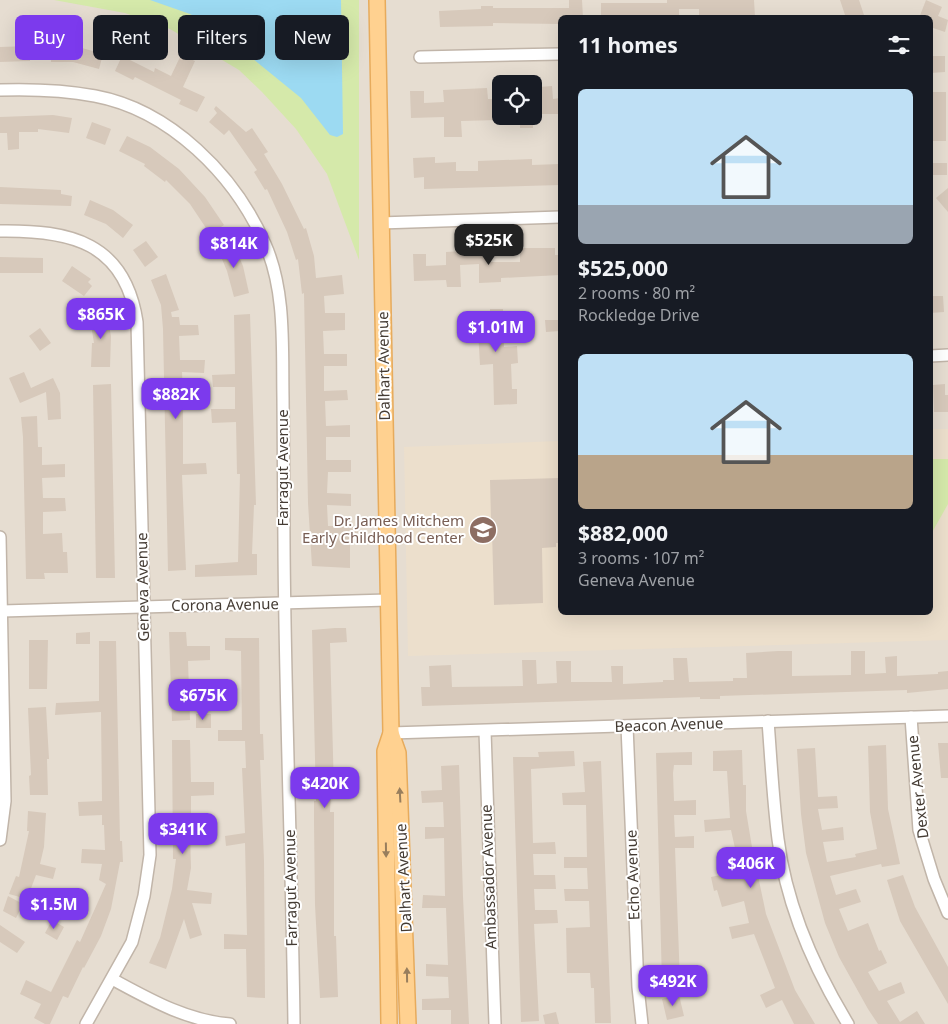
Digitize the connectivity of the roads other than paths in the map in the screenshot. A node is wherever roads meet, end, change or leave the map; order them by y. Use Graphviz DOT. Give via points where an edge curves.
graph roads {
  1 [pos="377,0"];
  2 [pos="558,54"];
  3 [pos="420,57"];
  4 [pos="0,90"];
  5 [pos="558,217"];
  6 [pos="380,223"];
  7 [pos="0,231"];
  8 [pos="948,355"];
  9 [pos="933,356"];
  10 [pos="0,537"];
  11 [pos="388,600"];
  12 [pos="284,604"];
  13 [pos="144,607"];
  14 [pos="2,611"];
  15 [pos="948,716"];
  16 [pos="911,717"];
  17 [pos="768,721"];
  18 [pos="627,726"];
  19 [pos="484,731"];
  20 [pos="391,732"];
  21 [pos="0,840"];
  22 [pos="948,913"];
  23 [pos="112,979"];
  24 [pos="86,1024"];
  25 [pos="230,1024"];
  26 [pos="294,1024"];
  27 [pos="389,1024"];
  28 [pos="408,1024"];
  29 [pos="495,1024"];
  30 [pos="642,1024"];
  31 [pos="848,1024"];
  1 -- 6 [label="main road, Dalhart Avenue"];
  2 -- 3 [label="street"];
  4 -- 12 [label="street, Farragut Avenue" via="42,89 97,96 135,110 174,130 213,164 243,202 266,246 277,286 282,339"];
  5 -- 6 [label="street"];
  6 -- 11 [label="main road, Dalhart Avenue"];
  7 -- 13 [label="street, Geneva Avenue" via="52,232 92,246 113,264 131,297 137,334"];
  8 -- 9 [label="street"];
  10 -- 14 [label="street"];
  11 -- 12 [label="street, Corona Avenue"];
  11 -- 20 [label="main road, Dalhart Avenue"];
  12 -- 13 [label="street, Corona Avenue"];
  12 -- 26 [label="street, Farragut Avenue"];
  13 -- 14 [label="street, Corona Avenue"];
  13 -- 23 [label="street, Geneva Avenue" via="150,855 132,942"];
  14 -- 21 [label="street" via="4,801"];
  15 -- 16 [label="street, Beacon Avenue"];
  16 -- 17 [label="street, Beacon Avenue"];
  16 -- 22 [label="street, Dexter Avenue" via="920,830"];
  17 -- 18 [label="street, Beacon Avenue"];
  17 -- 31 [label="street" via="778,840 791,896 826,988"];
  18 -- 19 [label="street, Beacon Avenue"];
  18 -- 30 [label="street, Echo Avenue"];
  19 -- 20 [label="street, Beacon Avenue"];
  19 -- 29 [label="street, Ambassador Avenue"];
  20 -- 27 [label="main road, Dalhart Avenue, one-way" via="385,751"];
  28 -- 20 [label="main road, Dalhart Avenue, one-way" via="398,753"];
  23 -- 24 [label="street, Geneva Avenue"];
  23 -- 25 [label="street" via="192,1016"];
  27 -- 28 [label="street"];
}
